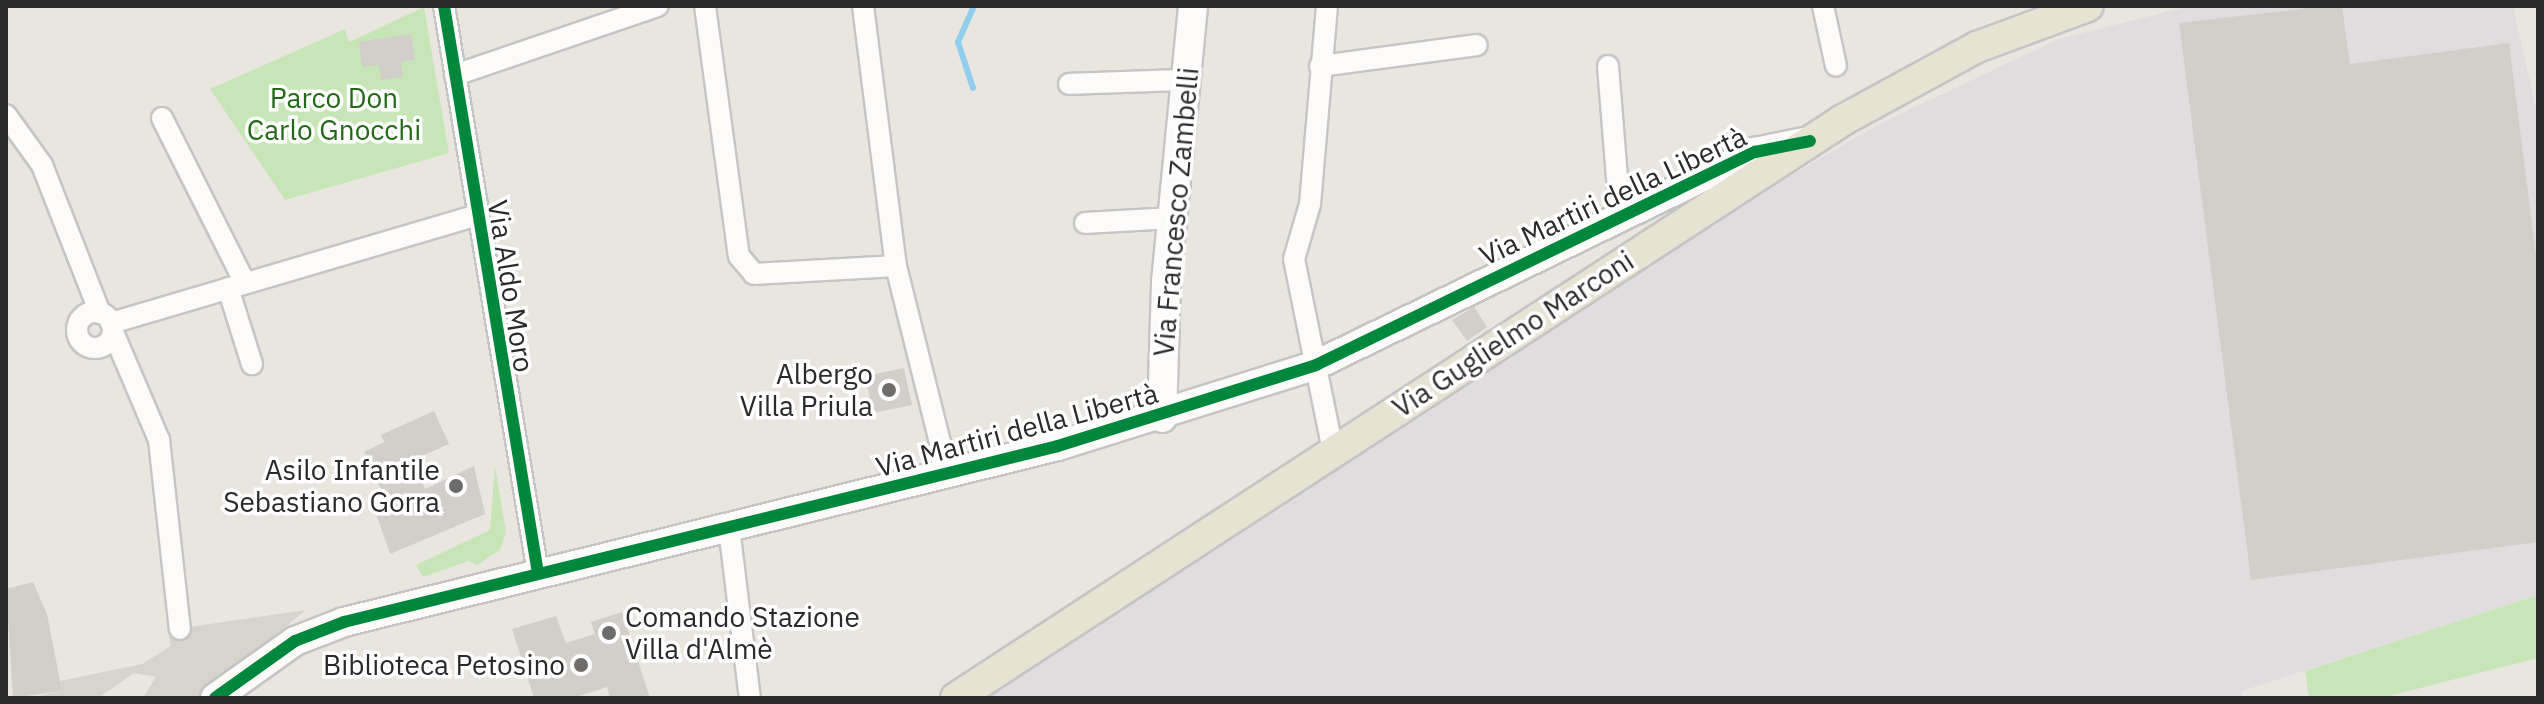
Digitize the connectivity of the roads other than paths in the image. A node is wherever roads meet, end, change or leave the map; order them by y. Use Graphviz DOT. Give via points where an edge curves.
graph roads {
  1 [pos="444,6"];
  2 [pos="658,6"];
  3 [pos="705,6"];
  4 [pos="863,6"];
  5 [pos="1193,6"];
  6 [pos="1327,6"];
  7 [pos="1823,6"];
  8 [pos="2088,6"];
  9 [pos="1477,45"];
  10 [pos="1320,66"];
  11 [pos="1608,66"];
  12 [pos="1836,66"];
  13 [pos="455,75"];
  14 [pos="1186,80"];
  15 [pos="1069,84"];
  16 [pos="6,115"];
  17 [pos="162,118"];
  18 [pos="1810,141"];
  19 [pos="1684,185"];
  20 [pos="1727,194"];
  21 [pos="474,216"];
  22 [pos="1620,216"];
  23 [pos="1172,218"];
  24 [pos="1085,223"];
  25 [pos="78,259"];
  26 [pos="896,266"];
  27 [pos="237,286"];
  28 [pos="79,320"];
  29 [pos="108,323"];
  30 [pos="252,364"];
  31 [pos="1316,365"];
  32 [pos="1162,418"];
  33 [pos="1333,451"];
  34 [pos="948,474"];
  35 [pos="729,528"];
  36 [pos="538,573"];
  37 [pos="180,629"];
  38 [pos="215,698"];
  39 [pos="750,698"];
  40 [pos="956,698"];
  1 -- 13 [label="street, Via Aldo Moro"];
  2 -- 13 [label="street"];
  3 -- 26 [label="street" via="739,256 754,274"];
  4 -- 26 [label="street"];
  5 -- 14 [label="street, Via Francesco Zambelli"];
  6 -- 10 [label="street"];
  7 -- 12 [label="street"];
  8 -- 18 [label="main road, Via Guglielmo Marconi" via="1977,47"];
  9 -- 10 [label="street"];
  10 -- 31 [label="street" via="1310,204 1294,259"];
  11 -- 22 [label="street"];
  13 -- 21 [label="street, Via Aldo Moro"];
  14 -- 15 [label="street"];
  14 -- 23 [label="street, Via Francesco Zambelli"];
  16 -- 25 [label="street" via="42,165"];
  17 -- 27 [label="street"];
  18 -- 19 [label="street, Via Martiri della Libertà" via="1755,152"];
  18 -- 20 [label="main road, Via Guglielmo Marconi"];
  19 -- 20 [label="street, Via Martiri della Libertà" via="1712,184"];
  19 -- 22 [label="street, Via Martiri della Libertà"];
  20 -- 33 [label="main road, Via Guglielmo Marconi"];
  21 -- 27 [label="street"];
  21 -- 36 [label="street, Via Aldo Moro"];
  22 -- 31 [label="street, Via Martiri della Libertà"];
  23 -- 24 [label="street"];
  23 -- 32 [label="street, Via Francesco Zambelli"];
  25 -- 28 [label="street"];
  25 -- 29 [label="street"];
  26 -- 34 [label="street"];
  27 -- 29 [label="street"];
  27 -- 30 [label="street"];
  28 -- 29 [label="street"];
  28 -- 29 [label="street" via="78,338 86,346 103,346"];
  29 -- 37 [label="street" via="159,440"];
  31 -- 32 [label="street, Via Martiri della Libertà"];
  31 -- 33 [label="street"];
  32 -- 34 [label="street, Via Martiri della Libertà"];
  33 -- 40 [label="main road, Via Guglielmo Marconi"];
  34 -- 35 [label="street, Via Martiri della Libertà"];
  35 -- 36 [label="street, Via Martiri della Libertà"];
  35 -- 39 [label="street"];
  36 -- 38 [label="street, Via Martiri della Libertà" via="295,641"];
}
